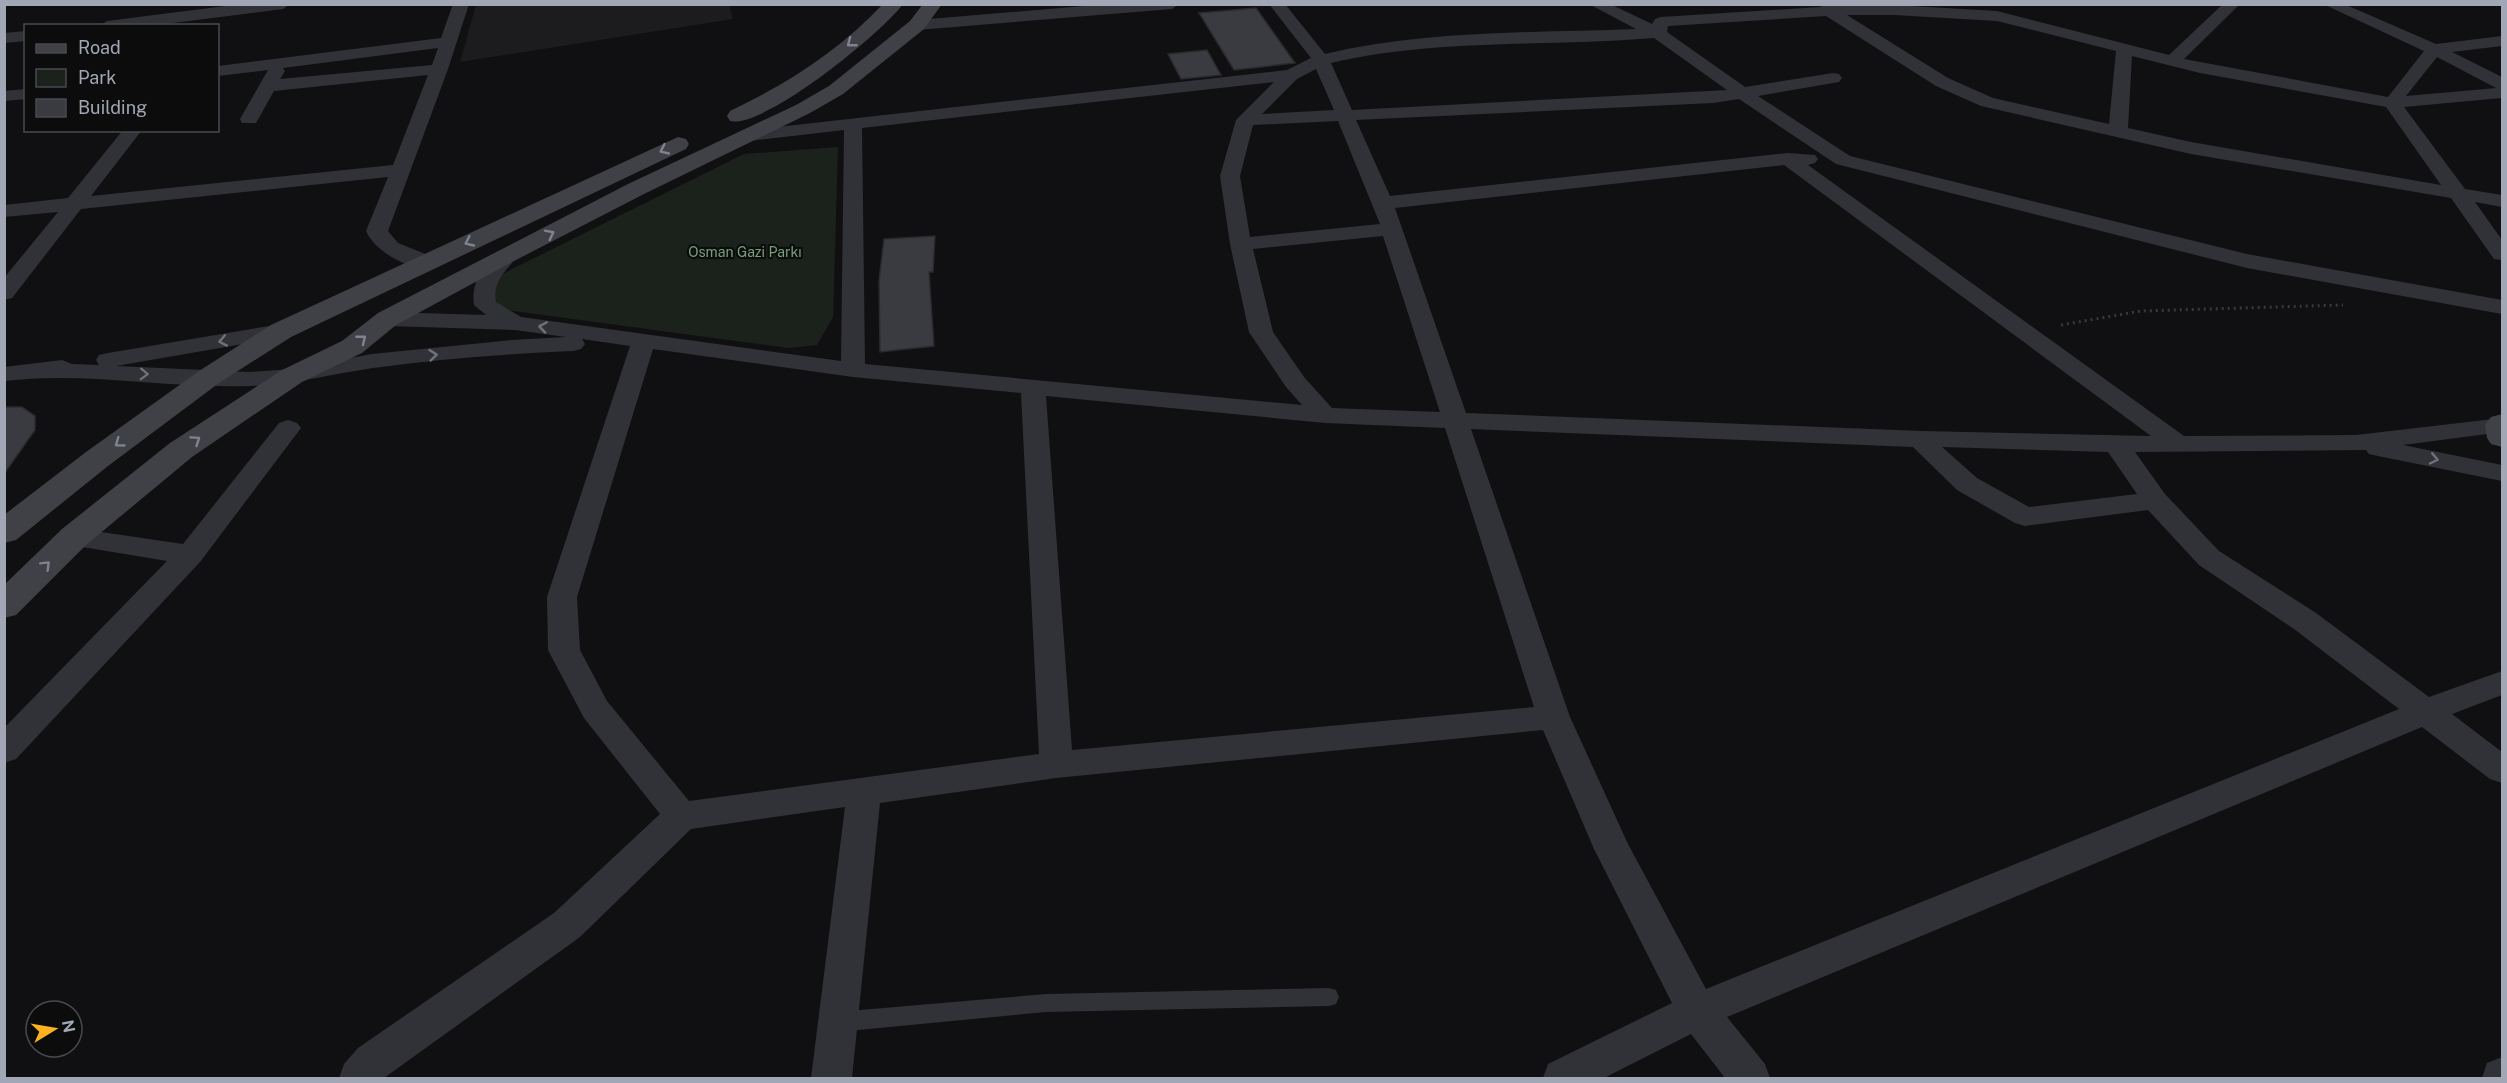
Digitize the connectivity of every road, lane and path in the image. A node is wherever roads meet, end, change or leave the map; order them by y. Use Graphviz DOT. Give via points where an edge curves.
graph roads {
  1 [pos="175,4"];
  2 [pos="283,4"];
  3 [pos="461,4"];
  4 [pos="894,4"];
  5 [pos="933,4"];
  6 [pos="1172,4"];
  7 [pos="1276,4"];
  8 [pos="1596,4"];
  9 [pos="2029,4"];
  10 [pos="2233,4"];
  11 [pos="2330,4"];
  12 [pos="1128,6"];
  13 [pos="1824,8"];
  14 [pos="2006,18"];
  15 [pos="154,22"];
  16 [pos="130,24"];
  17 [pos="916,25"];
  18 [pos="1659,33"];
  19 [pos="24,36"];
  20 [pos="4,38"];
  21 [pos="2502,41"];
  22 [pos="448,42"];
  23 [pos="2434,49"];
  24 [pos="2124,50"];
  25 [pos="1321,60"];
  26 [pos="2172,61"];
  27 [pos="280,64"];
  28 [pos="439,69"];
  29 [pos="219,71"];
  30 [pos="1291,75"];
  31 [pos="1833,78"];
  32 [pos="2502,84"];
  33 [pos="267,86"];
  34 [pos="1742,93"];
  35 [pos="2502,93"];
  36 [pos="24,94"];
  37 [pos="4,96"];
  38 [pos="2392,103"];
  39 [pos="1345,115"];
  40 [pos="249,119"];
  41 [pos="1245,120"];
  42 [pos="853,124"];
  43 [pos="131,132"];
  44 [pos="2118,132"];
  45 [pos="748,135"];
  46 [pos="1788,159"];
  47 [pos="1843,160"];
  48 [pos="401,170"];
  49 [pos="2462,196"];
  50 [pos="2502,201"];
  51 [pos="75,204"];
  52 [pos="4,211"];
  53 [pos="1387,216"];
  54 [pos="1241,244"];
  55 [pos="2502,254"];
  56 [pos="507,255"];
  57 [pos="425,262"];
  58 [pos="2370,283"];
  59 [pos="4,293"];
  60 [pos="338,306"];
  61 [pos="2502,307"];
  62 [pos="387,319"];
  63 [pos="515,322"];
  64 [pos="281,331"];
  65 [pos="2024,331"];
  66 [pos="643,342"];
  67 [pos="44,370"];
  68 [pos="853,370"];
  69 [pos="4,374"];
  70 [pos="292,376"];
  71 [pos="209,377"];
  72 [pos="1033,389"];
  73 [pos="1325,415"];
  74 [pos="1457,422"];
  75 [pos="288,428"];
  76 [pos="2502,429"];
  77 [pos="1922,439"];
  78 [pos="2177,443"];
  79 [pos="2356,443"];
  80 [pos="2116,444"];
  81 [pos="2502,473"];
  82 [pos="2155,500"];
  83 [pos="4,532"];
  84 [pos="74,537"];
  85 [pos="190,555"];
  86 [pos="4,606"];
  87 [pos="2502,683"];
  88 [pos="2426,712"];
  89 [pos="1554,717"];
  90 [pos="4,750"];
  91 [pos="1056,765"];
  92 [pos="2502,770"];
  93 [pos="864,791"];
  94 [pos="681,816"];
  95 [pos="1329,997"];
  96 [pos="1697,1011"];
  97 [pos="837,1022"];
  98 [pos="359,1078"];
  99 [pos="832,1078"];
  100 [pos="1563,1078"];
  101 [pos="1750,1078"];
  1 -- 15 [label="street"];
  2 -- 15 [label="street"];
  3 -- 22 [label="street"];
  4 -- 57 [label="main road, one-way" via="880,21 776,97"];
  5 -- 17 [label="main road"];
  6 -- 12 [label="street"];
  7 -- 25 [label="street"];
  8 -- 18 [label="street"];
  9 -- 14 [label="street"];
  10 -- 26 [label="street"];
  11 -- 23 [label="street"];
  12 -- 17 [label="street"];
  13 -- 14 [label="street"];
  13 -- 18 [label="street" via="1661,22"];
  13 -- 44 [label="street" via="1942,82 1987,102"];
  14 -- 24 [label="street"];
  15 -- 16 [label="street"];
  17 -- 45 [label="main road" via="836,90"];
  18 -- 25 [label="street" via="1420,43"];
  18 -- 34 [label="street"];
  19 -- 20 [label="street"];
  21 -- 23 [label="street"];
  22 -- 27 [label="street"];
  22 -- 28 [label="street"];
  23 -- 32 [label="street"];
  23 -- 38 [label="street"];
  24 -- 26 [label="street"];
  24 -- 44 [label="street"];
  25 -- 30 [label="street"];
  25 -- 39 [label="street"];
  26 -- 38 [label="street"];
  27 -- 29 [label="street"];
  27 -- 33 [label="street"];
  28 -- 33 [label="street"];
  28 -- 48 [label="street"];
  30 -- 41 [label="street"];
  30 -- 42 [label="street"];
  31 -- 34 [label="street"];
  33 -- 40 [label="street"];
  34 -- 39 [label="street" via="1713,98"];
  34 -- 47 [label="street"];
  35 -- 38 [label="street"];
  36 -- 37 [label="street"];
  38 -- 49 [label="street"];
  39 -- 41 [label="street"];
  39 -- 53 [label="street"];
  41 -- 54 [label="street" via="1230,176"];
  42 -- 45 [label="street"];
  42 -- 68 [label="street"];
  43 -- 51 [label="street"];
  44 -- 49 [label="street"];
  56 -- 45 [label="main road, one-way"];
  46 -- 47 [label="street"];
  46 -- 53 [label="street"];
  46 -- 65 [label="street"];
  47 -- 58 [label="street" via="2247,261"];
  48 -- 51 [label="street"];
  48 -- 57 [label="street" via="377,231 379,240"];
  49 -- 50 [label="street"];
  49 -- 55 [label="street"];
  51 -- 52 [label="street"];
  51 -- 59 [label="street"];
  53 -- 54 [label="street"];
  53 -- 74 [label="street"];
  54 -- 73 [label="street" via="1261,332 1295,382"];
  56 -- 62 [label="main road"];
  56 -- 63 [label="street" via="488,275 481,291 485,305"];
  57 -- 60 [label="main road"];
  58 -- 61 [label="street"];
  58 -- 65 [label="path" via="2350,305 2141,311"];
  60 -- 62 [label="main road" via="370,308"];
  60 -- 64 [label="main road"];
  62 -- 63 [label="street"];
  70 -- 62 [label="main road, one-way" via="352,347"];
  66 -- 63 [label="street, one-way"];
  64 -- 67 [label="street, one-way"];
  64 -- 70 [label="main road" via="260,358 268,369"];
  64 -- 71 [label="main road"];
  65 -- 78 [label="street"];
  66 -- 68 [label="street"];
  70 -- 66 [label="street, one-way" via="372,361 512,347"];
  66 -- 94 [label="street" via="562,597 564,650 595,709"];
  67 -- 69 [label="street"];
  67 -- 71 [label="street, one-way"];
  68 -- 72 [label="street"];
  70 -- 71 [label="street"];
  84 -- 70 [label="main road, one-way" via="181,450"];
  71 -- 83 [label="main road, one-way"];
  72 -- 73 [label="street"];
  72 -- 91 [label="street"];
  73 -- 74 [label="street"];
  74 -- 77 [label="street"];
  74 -- 89 [label="street"];
  75 -- 85 [label="street"];
  76 -- 79 [label="street"];
  77 -- 80 [label="street"];
  77 -- 82 [label="street" via="1967,484 2025,517"];
  78 -- 79 [label="street"];
  78 -- 80 [label="street"];
  79 -- 81 [label="street, one-way"];
  80 -- 82 [label="street"];
  82 -- 88 [label="street" via="2209,558 2305,621"];
  84 -- 85 [label="street"];
  86 -- 84 [label="main road, one-way"];
  85 -- 90 [label="street"];
  87 -- 88 [label="street"];
  88 -- 92 [label="street"];
  88 -- 96 [label="street"];
  89 -- 91 [label="street"];
  89 -- 96 [label="street" via="1612,849"];
  91 -- 93 [label="street"];
  93 -- 94 [label="street"];
  93 -- 97 [label="street"];
  94 -- 98 [label="street" via="567,926 372,1062"];
  95 -- 97 [label="lane" via="1046,1003"];
  96 -- 100 [label="street"];
  96 -- 101 [label="street"];
  97 -- 99 [label="street"];
}
